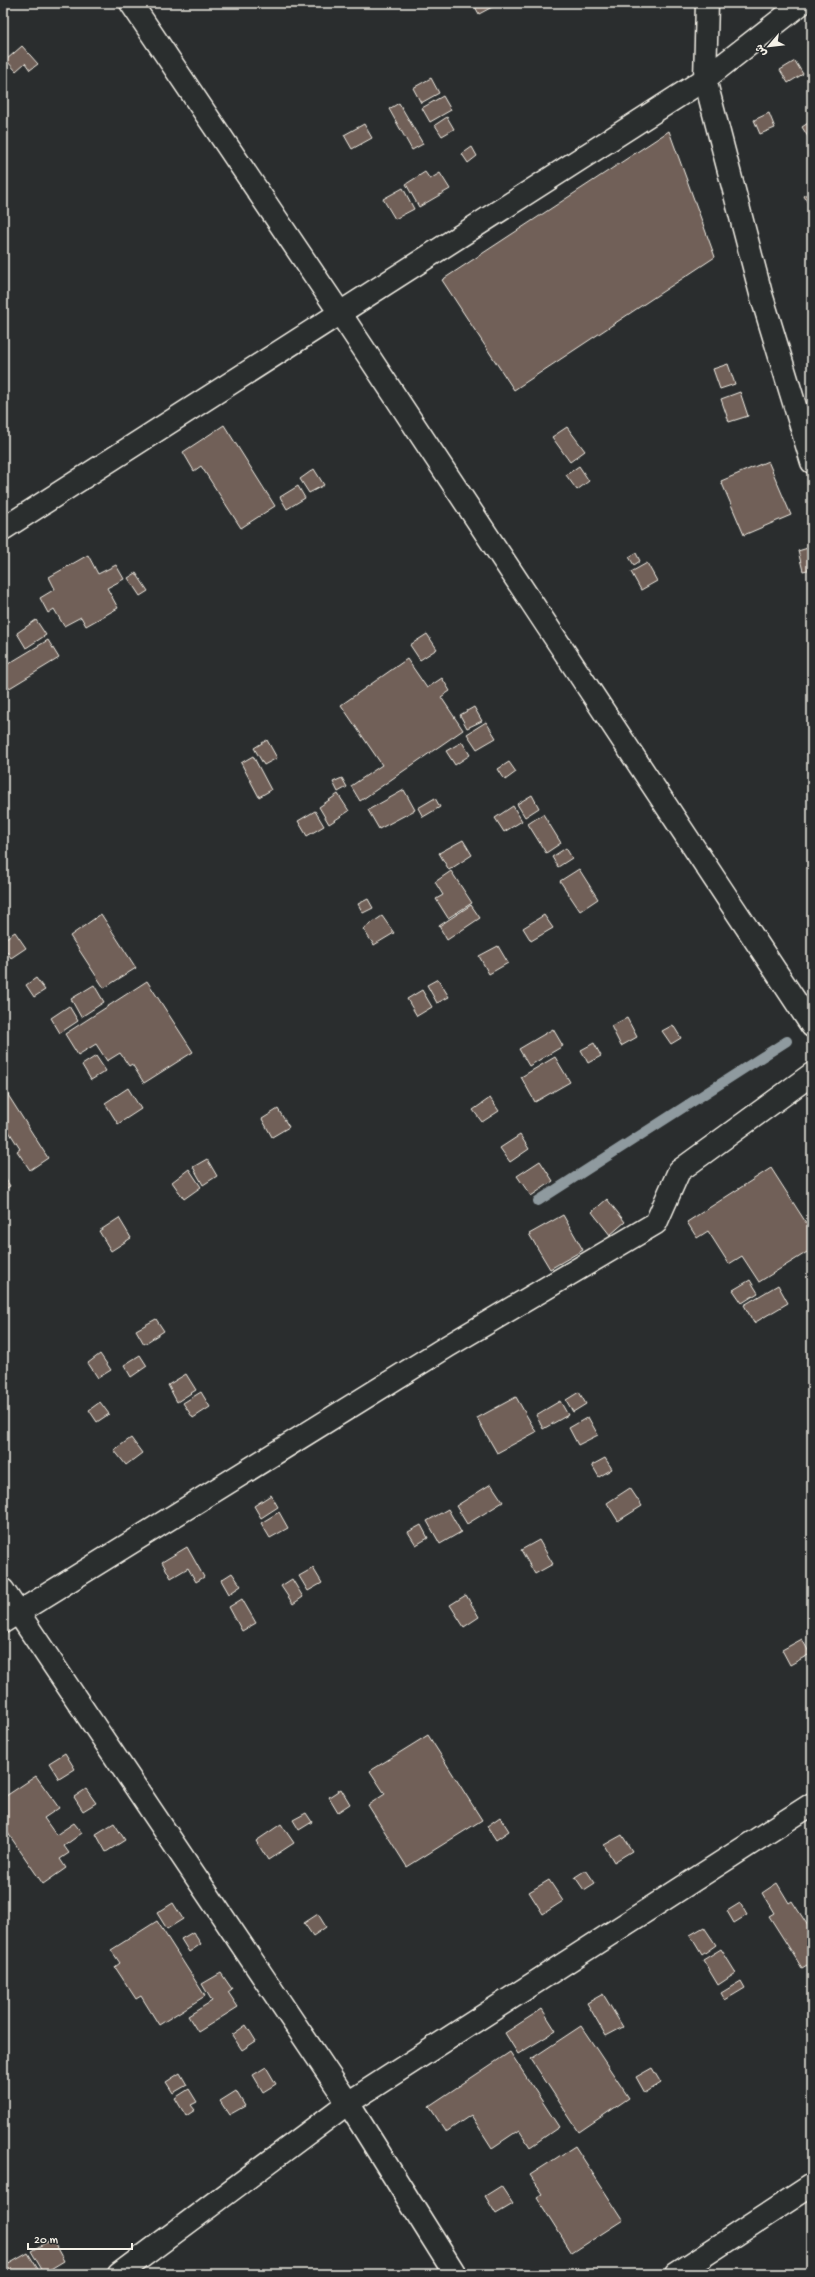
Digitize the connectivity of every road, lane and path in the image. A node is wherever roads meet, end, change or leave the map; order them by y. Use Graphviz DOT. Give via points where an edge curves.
graph roads {
  1 [pos="131,3"];
  2 [pos="706,3"];
  3 [pos="802,3"];
  4 [pos="705,79"];
  5 [pos="340,313"];
  6 [pos="812,462"];
  7 [pos="3,529"];
  8 [pos="812,1026"];
  9 [pos="812,1074"];
  10 [pos="3,1590"];
  11 [pos="10,1617"];
  12 [pos="812,1804"];
  13 [pos="348,2103"];
  14 [pos="812,2185"];
  15 [pos="119,2274"];
  16 [pos="455,2274"];
  17 [pos="676,2274"];
  1 -- 5 [label="street"];
  2 -- 4 [label="street"];
  3 -- 4 [label="street"];
  4 -- 5 [label="street"];
  4 -- 6 [label="street" via="761,294"];
  5 -- 7 [label="street"];
  5 -- 8 [label="street"];
  9 -- 11 [label="street" via="679,1171 656,1223 448,1346"];
  10 -- 11 [label="street"];
  11 -- 13 [label="street"];
  12 -- 13 [label="street"];
  13 -- 15 [label="street"];
  13 -- 16 [label="street"];
  14 -- 17 [label="street"];
}
